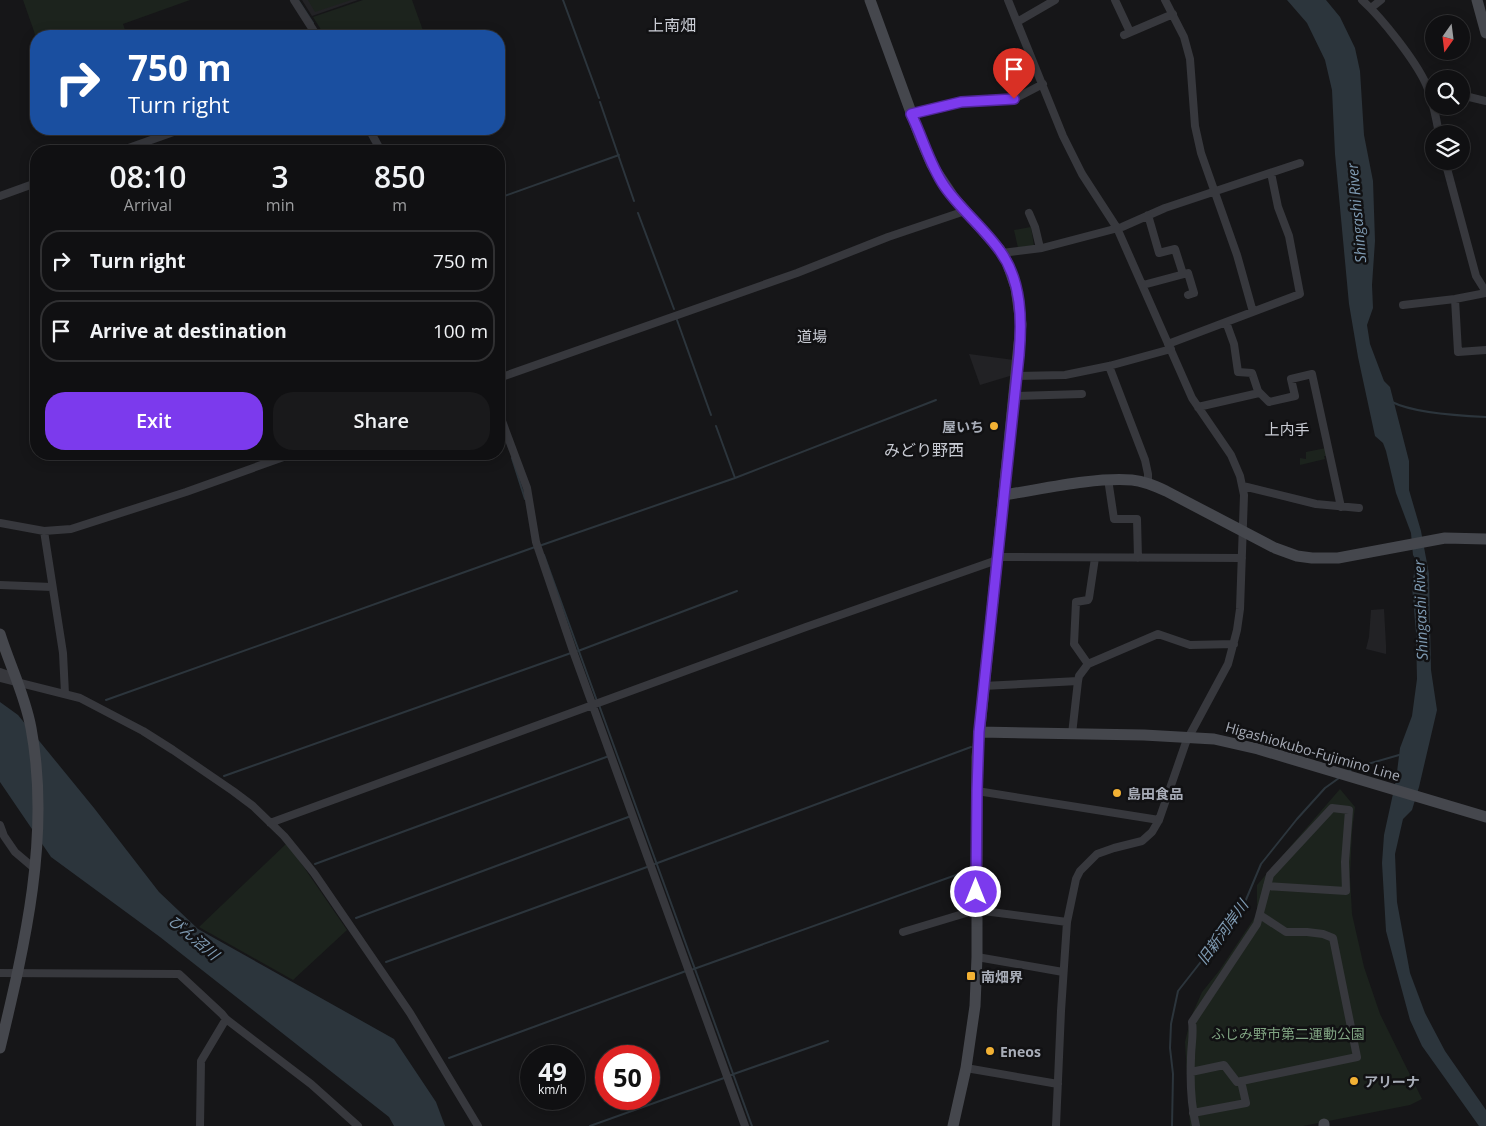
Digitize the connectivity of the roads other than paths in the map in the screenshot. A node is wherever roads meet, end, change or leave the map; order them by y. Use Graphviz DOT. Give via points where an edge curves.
graph roads {
  1 [pos="294,0"];
  2 [pos="870,0"];
  3 [pos="1008,0"];
  4 [pos="1055,0"];
  5 [pos="1116,0"];
  6 [pos="1165,0"];
  7 [pos="1362,0"];
  8 [pos="1381,0"];
  9 [pos="1477,0"];
  10 [pos="1371,8"];
  11 [pos="1173,14"];
  12 [pos="1017,22"];
  13 [pos="313,30"];
  14 [pos="1486,33"];
  15 [pos="1425,80"];
  16 [pos="1043,84"];
  17 [pos="1470,97"];
  18 [pos="1486,101"];
  19 [pos="911,114"];
  20 [pos="165,135"];
  21 [pos="137,145"];
  22 [pos="1300,163"];
  23 [pos="1447,170"];
  24 [pos="1271,173"];
  25 [pos="30,184"];
  26 [pos="1214,192"];
  27 [pos="0,196"];
  28 [pos="965,210"];
  29 [pos="1029,213"];
  30 [pos="1148,215"];
  31 [pos="1117,228"];
  32 [pos="1040,248"];
  33 [pos="1002,253"];
  34 [pos="1182,274"];
  35 [pos="1143,285"];
  36 [pos="1486,292"];
  37 [pos="1188,295"];
  38 [pos="1455,299"];
  39 [pos="1403,305"];
  40 [pos="1253,312"];
  41 [pos="1226,322"];
  42 [pos="1170,346"];
  43 [pos="1486,350"];
  44 [pos="1109,366"];
  45 [pos="505,376"];
  46 [pos="1016,376"];
  47 [pos="1259,393"];
  48 [pos="1082,394"];
  49 [pos="1014,396"];
  50 [pos="1198,407"];
  51 [pos="505,429"];
  52 [pos="275,460"];
  53 [pos="1108,479"];
  54 [pos="1148,483"];
  55 [pos="1243,486"];
  56 [pos="1004,495"];
  57 [pos="1340,507"];
  58 [pos="1359,508"];
  59 [pos="0,523"];
  60 [pos="44,531"];
  61 [pos="1243,531"];
  62 [pos="1486,539"];
  63 [pos="1095,558"];
  64 [pos="1138,558"];
  65 [pos="1242,558"];
  66 [pos="997,559"];
  67 [pos="0,585"];
  68 [pos="52,587"];
  69 [pos="0,634"];
  70 [pos="1234,644"];
  71 [pos="1088,664"];
  72 [pos="0,672"];
  73 [pos="0,678"];
  74 [pos="16,680"];
  75 [pos="1078,681"];
  76 [pos="983,686"];
  77 [pos="65,694"];
  78 [pos="593,705"];
  79 [pos="979,732"];
  80 [pos="1072,734"];
  81 [pos="1189,737"];
  82 [pos="977,791"];
  83 [pos="1486,817"];
  84 [pos="1159,820"];
  85 [pos="270,822"];
  86 [pos="0,824"];
  87 [pos="2,836"];
  88 [pos="34,869"];
  89 [pos="1268,886"];
  90 [pos="976,910"];
  91 [pos="1260,915"];
  92 [pos="1067,922"];
  93 [pos="902,932"];
  94 [pos="977,957"];
  95 [pos="1063,972"];
  96 [pos="0,973"];
  97 [pos="18,973"];
  98 [pos="226,1020"];
  99 [pos="0,1048"];
  100 [pos="966,1068"];
  101 [pos="1191,1072"];
  102 [pos="1241,1081"];
  103 [pos="1058,1084"];
  104 [pos="1193,1113"];
  105 [pos="200,1126"];
  106 [pos="358,1126"];
  107 [pos="478,1126"];
  108 [pos="745,1126"];
  109 [pos="953,1126"];
  110 [pos="1056,1126"];
  111 [pos="1196,1126"];
  1 -- 13 [label="street"];
  2 -- 19 [label="main road"];
  3 -- 12 [label="street"];
  4 -- 12 [label="street"];
  5 -- 11 [label="street" via="1127,34"];
  6 -- 11 [label="street"];
  7 -- 10 [label="street"];
  8 -- 10 [label="street"];
  9 -- 14 [label="main road"];
  10 -- 15 [label="street"];
  11 -- 26 [label="street" via="1190,59 1195,126"];
  12 -- 16 [label="street"];
  16 -- 19 [label="street" via="1014,99 961,102"];
  16 -- 31 [label="street" via="1082,174"];
  17 -- 18 [label="street"];
  19 -- 28 [label="main road" via="939,177"];
  20 -- 21 [label="street"];
  22 -- 24 [label="street"];
  23 -- 36 [label="street" via="1476,276"];
  24 -- 26 [label="street"];
  24 -- 40 [label="street" via="1278,208 1289,236 1300,294"];
  25 -- 27 [label="street"];
  26 -- 30 [label="street"];
  26 -- 40 [label="street"];
  28 -- 33 [label="main road"];
  28 -- 45 [label="street"];
  29 -- 32 [label="street"];
  30 -- 31 [label="street"];
  30 -- 34 [label="street" via="1159,253 1175,249"];
  31 -- 32 [label="street"];
  31 -- 35 [label="street"];
  32 -- 33 [label="street"];
  33 -- 46 [label="main road" via="1019,302"];
  34 -- 35 [label="street"];
  34 -- 37 [label="street" via="1188,272 1194,293"];
  35 -- 42 [label="street"];
  36 -- 38 [label="street"];
  38 -- 39 [label="street"];
  38 -- 43 [label="street" via="1458,352"];
  40 -- 41 [label="street"];
  41 -- 42 [label="street"];
  41 -- 47 [label="street" via="1234,344 1238,372 1252,373"];
  42 -- 44 [label="street"];
  42 -- 50 [label="street"];
  44 -- 46 [label="street" via="1065,375"];
  44 -- 54 [label="street" via="1145,460"];
  46 -- 49 [label="main road"];
  47 -- 50 [label="street"];
  47 -- 57 [label="street" via="1269,402 1295,396 1291,379 1312,374"];
  48 -- 49 [label="street"];
  49 -- 56 [label="main road"];
  50 -- 55 [label="street" via="1231,455"];
  51 -- 78 [label="street" via="527,488 536,542"];
  52 -- 60 [label="street" via="80,527"];
  53 -- 54 [label="main road"];
  53 -- 56 [label="main road"];
  53 -- 64 [label="street" via="1114,519 1137,519"];
  54 -- 61 [label="main road"];
  55 -- 57 [label="street"];
  55 -- 61 [label="street"];
  56 -- 66 [label="main road"];
  57 -- 58 [label="street"];
  59 -- 60 [label="street"];
  60 -- 68 [label="street"];
  61 -- 62 [label="main road" via="1287,552 1312,558 1338,558 1441,539"];
  61 -- 65 [label="street"];
  63 -- 64 [label="street"];
  63 -- 66 [label="street"];
  63 -- 71 [label="street" via="1089,598 1076,602 1074,644"];
  64 -- 65 [label="street"];
  65 -- 70 [label="street" via="1240,609"];
  66 -- 76 [label="main road"];
  66 -- 78 [label="street"];
  67 -- 68 [label="street"];
  68 -- 77 [label="street" via="63,653"];
  69 -- 74 [label="main road"];
  70 -- 71 [label="street" via="1190,644 1158,634"];
  70 -- 81 [label="street" via="1228,664"];
  71 -- 75 [label="street"];
  72 -- 74 [label="street"];
  73 -- 74 [label="street"];
  74 -- 77 [label="street"];
  74 -- 88 [label="main road" via="27,712 34,750 37,808"];
  75 -- 76 [label="street"];
  75 -- 80 [label="street"];
  76 -- 79 [label="main road"];
  77 -- 85 [label="street" via="84,700 169,747 233,791"];
  78 -- 85 [label="street"];
  78 -- 108 [label="street"];
  79 -- 80 [label="main road, Higashiokubo-Fujimino Line"];
  79 -- 82 [label="main road"];
  80 -- 81 [label="main road, Higashiokubo-Fujimino Line"];
  81 -- 83 [label="main road, Higashiokubo-Fujimino Line" via="1236,744"];
  81 -- 84 [label="street"];
  82 -- 84 [label="street"];
  82 -- 90 [label="main road"];
  84 -- 92 [label="street" via="1142,841 1097,854 1089,861 1076,879"];
  85 -- 107 [label="street" via="314,873 410,1013"];
  86 -- 87 [label="street"];
  87 -- 88 [label="street"];
  88 -- 97 [label="main road"];
  89 -- 89 [label="street" via="1270,875 1332,808 1349,810 1346,890"];
  89 -- 91 [label="street"];
  90 -- 92 [label="street"];
  90 -- 93 [label="street"];
  90 -- 94 [label="main road"];
  91 -- 101 [label="street" via="1192,1022"];
  91 -- 102 [label="street" via="1286,932 1323,934 1333,938 1357,1057"];
  92 -- 95 [label="street"];
  94 -- 95 [label="street"];
  94 -- 100 [label="main road" via="974,1020"];
  95 -- 103 [label="street"];
  96 -- 97 [label="street"];
  97 -- 98 [label="street" via="179,974"];
  97 -- 99 [label="main road"];
  98 -- 105 [label="street" via="201,1061"];
  98 -- 106 [label="street" via="311,1084"];
  100 -- 103 [label="street"];
  100 -- 109 [label="main road"];
  101 -- 102 [label="street" via="1224,1065 1237,1082"];
  101 -- 104 [label="street"];
  102 -- 104 [label="street" via="1246,1103"];
  103 -- 110 [label="street"];
  104 -- 111 [label="street"];
}
